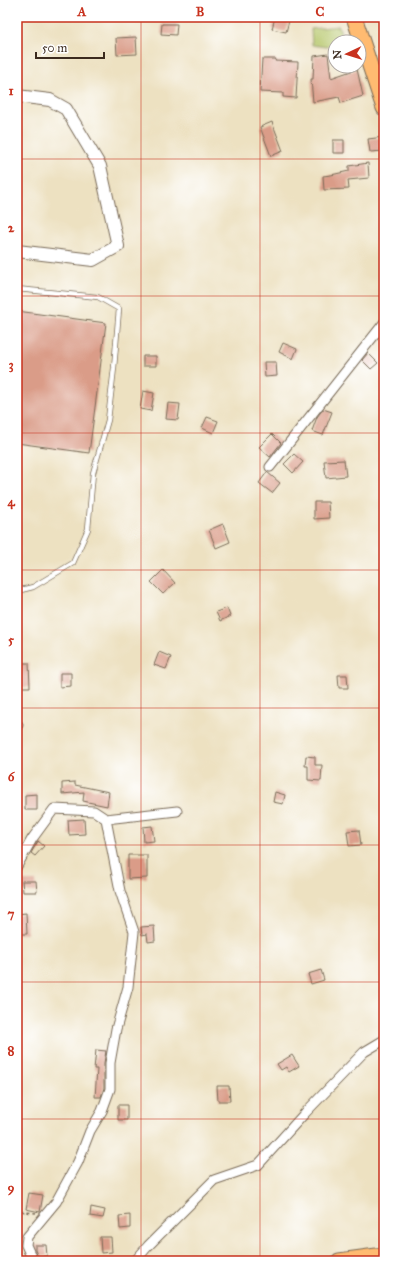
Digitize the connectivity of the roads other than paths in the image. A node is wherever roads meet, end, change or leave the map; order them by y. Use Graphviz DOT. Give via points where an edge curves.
graph roads {
  1 [pos="354,17"];
  2 [pos="17,96"];
  3 [pos="384,108"];
  4 [pos="17,251"];
  5 [pos="17,289"];
  6 [pos="384,324"];
  7 [pos="270,467"];
  8 [pos="17,590"];
  9 [pos="177,811"];
  10 [pos="106,819"];
  11 [pos="17,866"];
  12 [pos="384,1040"];
  13 [pos="384,1255"];
  14 [pos="33,1261"];
  15 [pos="135,1261"];
  16 [pos="339,1261"];
  1 -- 3 [label="main road"];
  2 -- 4 [label="street" via="50,100 66,109 100,166 118,246 94,260"];
  5 -- 8 [label="lane" via="98,297 119,310 108,420 93,473 88,529 73,563 33,587"];
  6 -- 7 [label="street"];
  9 -- 10 [label="street"];
  10 -- 11 [label="street" via="94,811 54,809 32,839"];
  10 -- 14 [label="street" via="120,892 134,932 128,987 116,1029 110,1063 110,1089 78,1162 56,1202 27,1237 26,1245"];
  12 -- 15 [label="street" via="364,1052 304,1113 258,1165 214,1180"];
  13 -- 16 [label="main road"];
}
